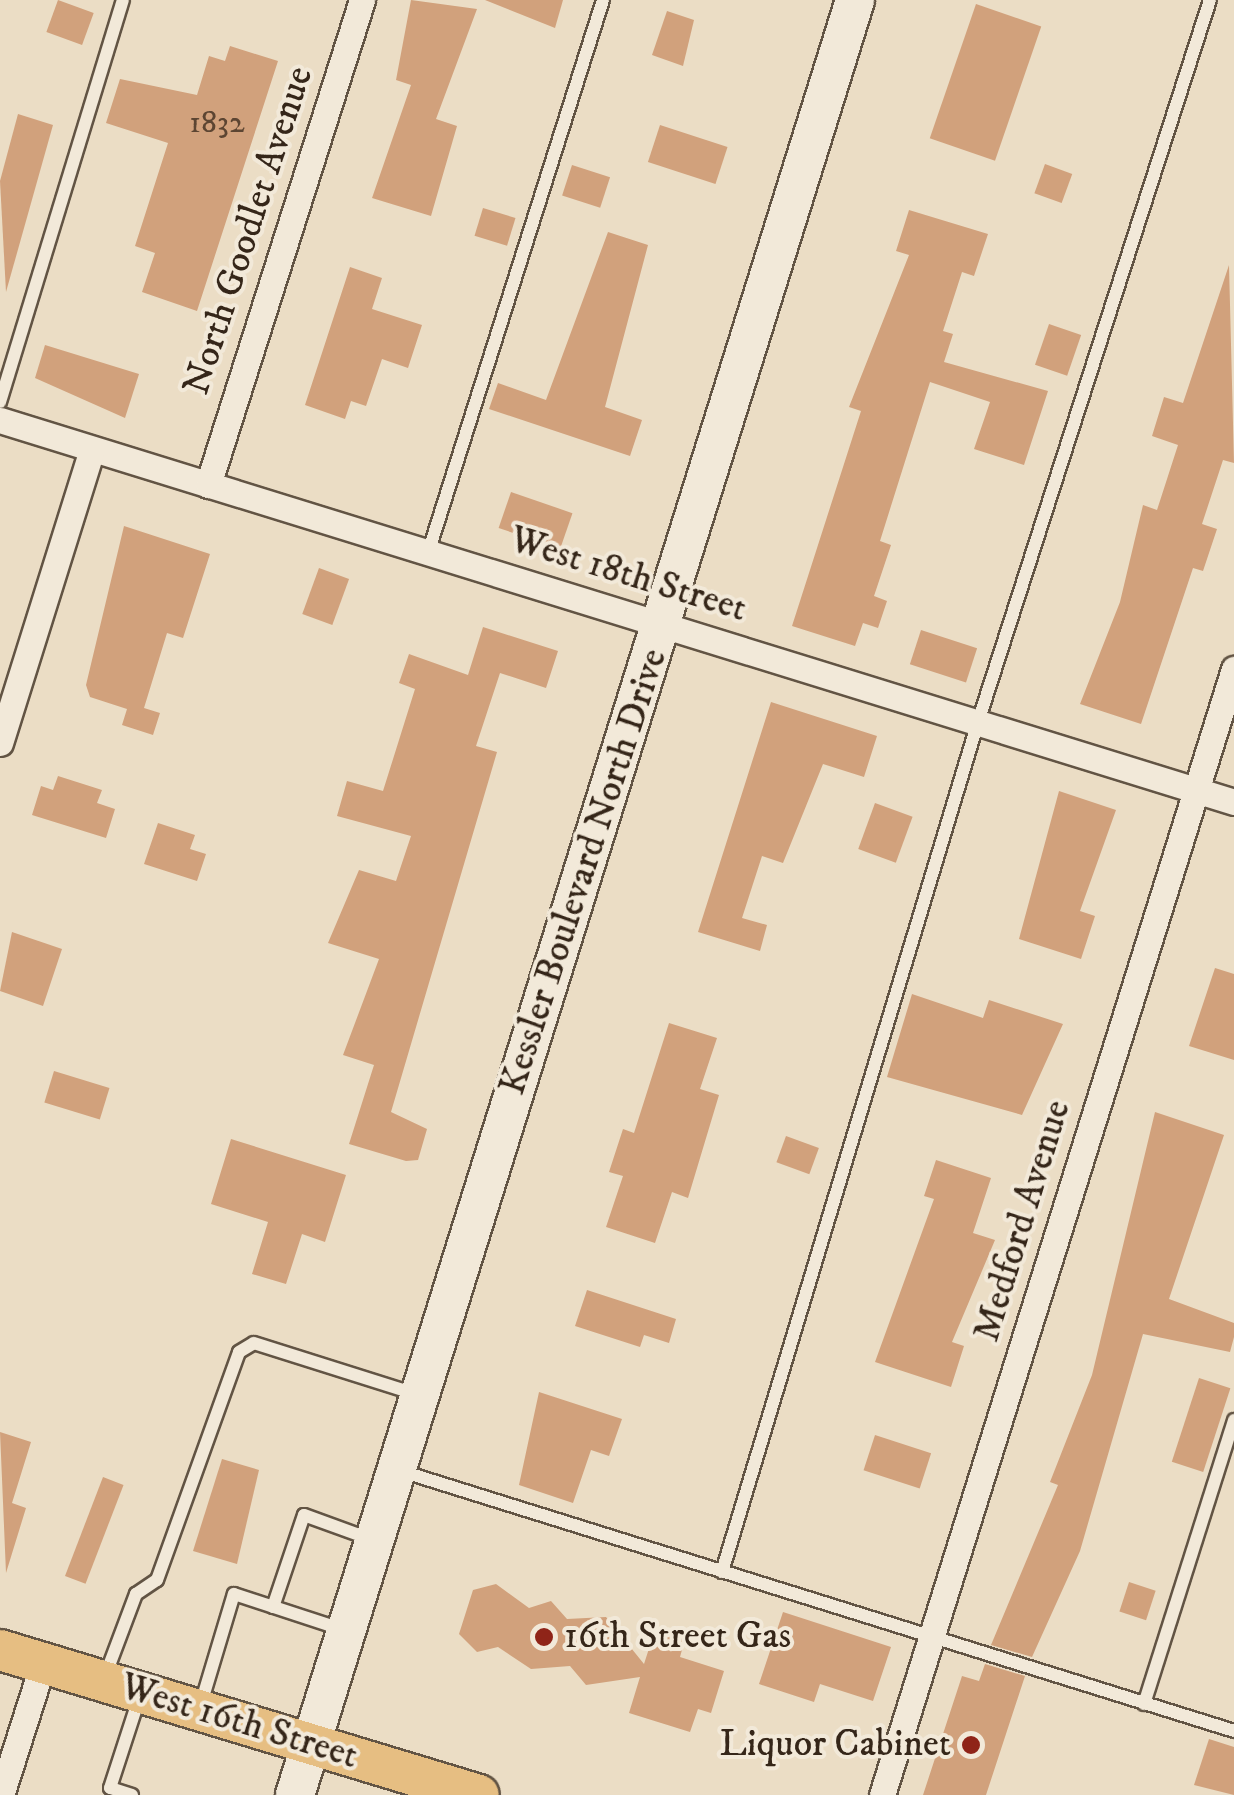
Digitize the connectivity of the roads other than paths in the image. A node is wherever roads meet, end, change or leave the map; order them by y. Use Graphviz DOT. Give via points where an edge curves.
graph roads {
  1 [pos="123,0"];
  2 [pos="362,0"];
  3 [pos="604,0"];
  4 [pos="855,0"];
  5 [pos="1210,0"];
  6 [pos="0,402"];
  7 [pos="0,420"];
  8 [pos="92,449"];
  9 [pos="208,485"];
  10 [pos="428,553"];
  11 [pos="663,626"];
  12 [pos="1234,669"];
  13 [pos="978,722"];
  14 [pos="0,743"];
  15 [pos="1196,790"];
  16 [pos="1234,802"];
  17 [pos="416,1395"];
  18 [pos="1234,1420"];
  19 [pos="393,1468"];
  20 [pos="370,1539"];
  21 [pos="722,1572"];
  22 [pos="273,1607"];
  23 [pos="341,1629"];
  24 [pos="931,1639"];
  25 [pos="0,1650"];
  26 [pos="43,1663"];
  27 [pos="103,1681"];
  28 [pos="142,1692"];
  29 [pos="1144,1704"];
  30 [pos="199,1710"];
  31 [pos="1234,1731"];
  32 [pos="306,1742"];
  33 [pos="2,1795"];
  34 [pos="132,1795"];
  35 [pos="295,1795"];
  36 [pos="479,1795"];
  37 [pos="882,1795"];
  1 -- 6 [label="lane"];
  2 -- 9 [label="street, North Goodlet Avenue"];
  3 -- 10 [label="lane"];
  4 -- 11 [label="main road, Kessler Boulevard North Drive"];
  5 -- 13 [label="lane"];
  7 -- 8 [label="street, West 18th Street"];
  8 -- 9 [label="street, West 18th Street"];
  8 -- 14 [label="street"];
  9 -- 10 [label="street, West 18th Street"];
  10 -- 11 [label="street, West 18th Street"];
  11 -- 13 [label="street, West 18th Street"];
  11 -- 17 [label="main road, Kessler Boulevard North Drive"];
  12 -- 15 [label="street, Medford Avenue"];
  13 -- 15 [label="street, West 18th Street"];
  13 -- 21 [label="lane"];
  15 -- 16 [label="street, West 18th Street"];
  15 -- 24 [label="street, Medford Avenue"];
  17 -- 19 [label="main road, Kessler Boulevard North Drive"];
  17 -- 27 [label="lane" via="254,1343 239,1352 157,1580 136,1594"];
  18 -- 29 [label="lane"];
  19 -- 20 [label="main road, Kessler Boulevard North Drive"];
  19 -- 21 [label="lane"];
  20 -- 22 [label="lane" via="304,1515"];
  20 -- 23 [label="main road, Kessler Boulevard North Drive"];
  21 -- 24 [label="lane"];
  22 -- 23 [label="lane"];
  22 -- 30 [label="lane" via="234,1594"];
  23 -- 32 [label="main road, Kessler Boulevard North Drive"];
  24 -- 29 [label="lane"];
  24 -- 37 [label="street, Medford Avenue"];
  25 -- 26 [label="main road, West 16th Street"];
  26 -- 27 [label="main road, West 16th Street"];
  26 -- 33 [label="street"];
  27 -- 28 [label="main road, West 16th Street"];
  28 -- 30 [label="main road, West 16th Street"];
  28 -- 34 [label="lane" via="110,1788"];
  29 -- 31 [label="lane"];
  30 -- 32 [label="main road, West 16th Street"];
  32 -- 35 [label="main road, Kessler Boulevard North Drive"];
  32 -- 36 [label="main road, West 16th Street"];
}
